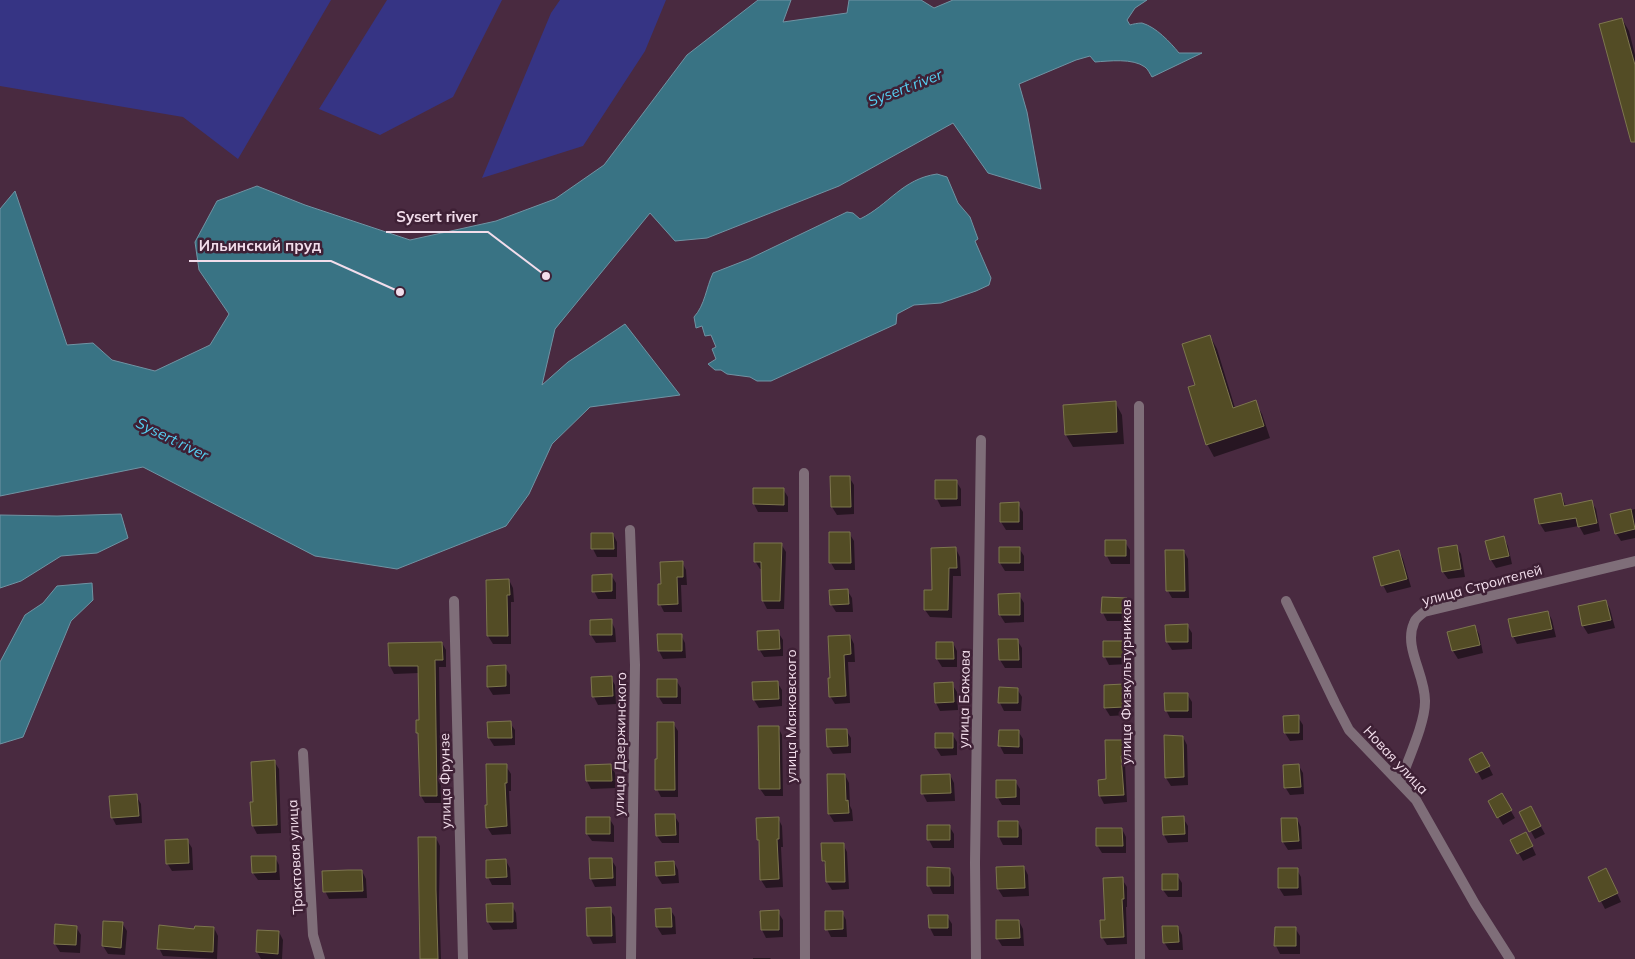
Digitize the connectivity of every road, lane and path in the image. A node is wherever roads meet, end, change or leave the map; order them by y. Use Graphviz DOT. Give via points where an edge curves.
graph roads {
  1 [pos="1139,406"];
  2 [pos="981,440"];
  3 [pos="804,473"];
  4 [pos="630,530"];
  5 [pos="1635,561"];
  6 [pos="1286,601"];
  7 [pos="454,602"];
  8 [pos="303,753"];
  9 [pos="1400,783"];
  10 [pos="320,959"];
  11 [pos="463,959"];
  12 [pos="631,959"];
  13 [pos="805,959"];
  14 [pos="976,959"];
  15 [pos="1140,959"];
  16 [pos="1510,959"];
  1 -- 15 [label="street, улица Физкультурников"];
  2 -- 14 [label="street, улица Бажова"];
  3 -- 13 [label="street, улица Маяковского"];
  4 -- 12 [label="street, улица Дзержинского" via="635,665"];
  5 -- 9 [label="street, улица Строителей" via="1424,612 1414,621 1412,651 1422,678 1425,702"];
  6 -- 9 [label="street, Новая улица" via="1349,730"];
  7 -- 11 [label="street, улица Фрунзе"];
  8 -- 10 [label="street, Трактовая улица" via="313,935"];
  9 -- 16 [label="street, Новая улица" via="1416,800"];
}
